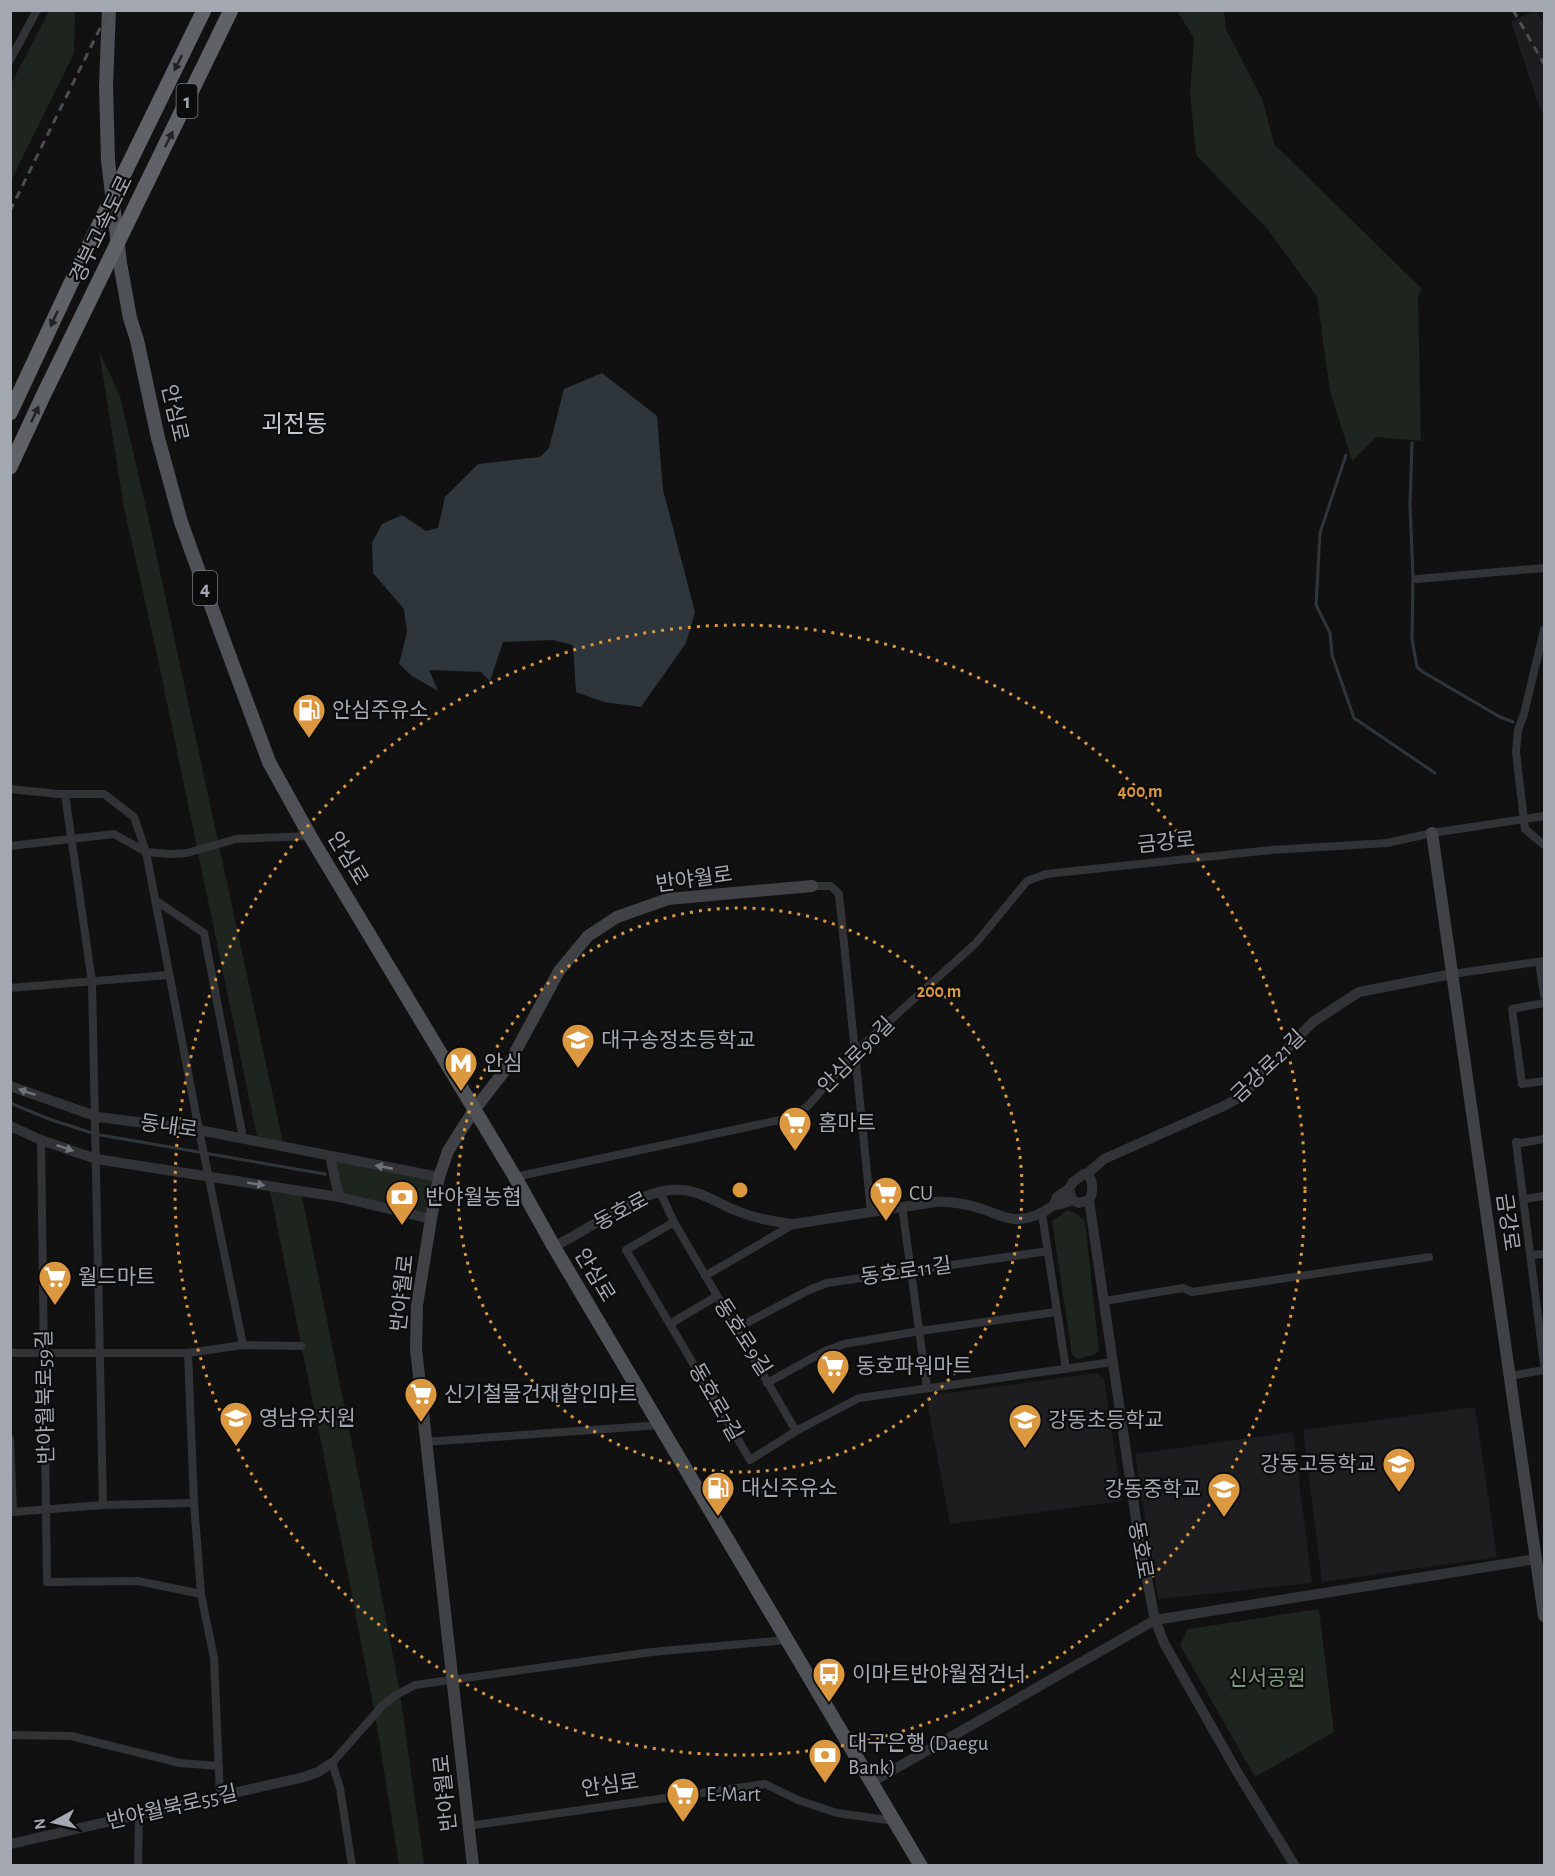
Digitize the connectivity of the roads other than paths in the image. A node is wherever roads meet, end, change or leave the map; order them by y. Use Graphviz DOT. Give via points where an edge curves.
graph roads {
  1 [pos="37,10"];
  2 [pos="109,10"];
  3 [pos="204,10"];
  4 [pos="231,10"];
  5 [pos="10,60"];
  6 [pos="10,413"];
  7 [pos="10,467"];
  8 [pos="1545,568"];
  9 [pos="1416,579"];
  10 [pos="1545,630"];
  11 [pos="10,789"];
  12 [pos="65,794"];
  13 [pos="1545,816"];
  14 [pos="1523,819"];
  15 [pos="1432,833"];
  16 [pos="310,836"];
  17 [pos="72,840"];
  18 [pos="1545,844"];
  19 [pos="10,846"];
  20 [pos="146,852"];
  21 [pos="1046,874"];
  22 [pos="812,886"];
  23 [pos="155,900"];
  24 [pos="1542,961"];
  25 [pos="1452,974"];
  26 [pos="169,975"];
  27 [pos="92,982"];
  28 [pos="10,988"];
  29 [pos="1545,995"];
  30 [pos="1545,1003"];
  31 [pos="854,1053"];
  32 [pos="1545,1081"];
  33 [pos="10,1086"];
  34 [pos="474,1110"];
  35 [pos="95,1116"];
  36 [pos="10,1126"];
  37 [pos="199,1130"];
  38 [pos="243,1138"];
  39 [pos="1545,1139"];
  40 [pos="40,1140"];
  41 [pos="330,1156"];
  42 [pos="96,1159"];
  43 [pos="1087,1174"];
  44 [pos="209,1177"];
  45 [pos="439,1177"];
  46 [pos="515,1177"];
  47 [pos="660,1192"];
  48 [pos="1071,1194"];
  49 [pos="1545,1196"];
  50 [pos="339,1197"];
  51 [pos="1524,1199"];
  52 [pos="1089,1200"];
  53 [pos="902,1206"];
  54 [pos="871,1212"];
  55 [pos="1042,1214"];
  56 [pos="431,1219"];
  57 [pos="674,1222"];
  58 [pos="794,1224"];
  59 [pos="554,1247"];
  60 [pos="1048,1251"];
  61 [pos="1545,1254"];
  62 [pos="1534,1256"];
  63 [pos="1429,1257"];
  64 [pos="910,1270"];
  65 [pos="705,1276"];
  66 [pos="717,1296"];
  67 [pos="1105,1301"];
  68 [pos="1541,1311"];
  69 [pos="1056,1312"];
  70 [pos="670,1324"];
  71 [pos="737,1328"];
  72 [pos="920,1331"];
  73 [pos="243,1345"];
  74 [pos="301,1346"];
  75 [pos="100,1352"];
  76 [pos="10,1353"];
  77 [pos="44,1353"];
  78 [pos="188,1353"];
  79 [pos="1113,1362"];
  80 [pos="1545,1364"];
  81 [pos="1066,1369"];
  82 [pos="1545,1370"];
  83 [pos="1510,1376"];
  84 [pos="767,1383"];
  85 [pos="927,1388"];
  86 [pos="661,1425"];
  87 [pos="796,1431"];
  88 [pos="10,1439"];
  89 [pos="425,1442"];
  90 [pos="194,1503"];
  91 [pos="103,1505"];
  92 [pos="46,1510"];
  93 [pos="1536,1558"];
  94 [pos="201,1594"];
  95 [pos="1545,1616"];
  96 [pos="1155,1620"];
  97 [pos="787,1640"];
  98 [pos="453,1680"];
  99 [pos="10,1735"];
  100 [pos="332,1763"];
  101 [pos="219,1766"];
  102 [pos="872,1782"];
  103 [pos="220,1796"];
  104 [pos="138,1815"];
  105 [pos="895,1821"];
  106 [pos="468,1826"];
  107 [pos="10,1844"];
  108 [pos="138,1866"];
  109 [pos="352,1866"];
  110 [pos="473,1866"];
  111 [pos="921,1866"];
  112 [pos="1295,1866"];
  1 -- 5 [label="street"];
  2 -- 16 [label="main road, 안심로 / 4" via="106,86 110,183 130,318 158,438 182,522 269,762"];
  3 -- 6 [label="highway, 경부고속도로 / 1, one-way"];
  7 -- 4 [label="highway, 경부고속도로 / 1, one-way"];
  8 -- 9 [label="street"];
  10 -- 14 [label="street" via="1518,730 1516,752"];
  11 -- 12 [label="street"];
  12 -- 17 [label="street"];
  12 -- 20 [label="street" via="104,794 134,818"];
  13 -- 14 [label="street, 금강로"];
  14 -- 15 [label="street, 금강로"];
  14 -- 18 [label="street" via="1525,829"];
  15 -- 21 [label="street, 금강로" via="1387,843 1271,850"];
  15 -- 25 [label="main road, 금강로"];
  16 -- 20 [label="street" via="236,839 187,853"];
  16 -- 34 [label="main road, 안심로 / 4"];
  17 -- 19 [label="street"];
  17 -- 20 [label="street" via="114,834"];
  17 -- 27 [label="street"];
  20 -- 23 [label="street"];
  21 -- 31 [label="street, 안심로90길" via="1027,880 976,943"];
  22 -- 31 [label="street" via="831,886 839,894"];
  22 -- 34 [label="main road, 반야월로" via="668,899 616,917 588,936 559,971 506,1069"];
  23 -- 26 [label="street"];
  23 -- 38 [label="street" via="204,933"];
  24 -- 25 [label="street"];
  24 -- 29 [label="street"];
  25 -- 43 [label="street, 금강로21길" via="1359,992 1313,1022 1240,1096 1104,1159"];
  25 -- 83 [label="main road, 금강로"];
  26 -- 27 [label="street"];
  26 -- 37 [label="street"];
  27 -- 28 [label="street"];
  27 -- 35 [label="street"];
  30 -- 32 [label="street" via="1512,1008 1522,1084"];
  31 -- 46 [label="street, 안심로90길" via="808,1106 784,1119"];
  31 -- 54 [label="street"];
  35 -- 33 [label="street, 동내로, one-way"];
  34 -- 45 [label="main road, 반야월로" via="448,1151"];
  34 -- 46 [label="main road, 안심로 / 4"];
  35 -- 37 [label="street, 동내로"];
  35 -- 42 [label="street"];
  36 -- 40 [label="street"];
  37 -- 38 [label="street, 동내로"];
  37 -- 44 [label="street"];
  38 -- 41 [label="street, 동내로"];
  39 -- 51 [label="street" via="1516,1142"];
  40 -- 42 [label="street, one-way"];
  40 -- 77 [label="street, 반야월북로59길"];
  45 -- 41 [label="street, 동내로, one-way"];
  41 -- 50 [label="street"];
  42 -- 44 [label="street"];
  42 -- 75 [label="street"];
  43 -- 48 [label="street, 금강로21길" via="1080,1176"];
  43 -- 52 [label="street, 동호로" via="1092,1192"];
  44 -- 50 [label="street, one-way"];
  44 -- 73 [label="street"];
  45 -- 56 [label="main road, 반야월로"];
  46 -- 59 [label="main road, 안심로 / 4"];
  47 -- 57 [label="street, 동호로9길"];
  47 -- 58 [label="street, 동호로" via="697,1193 759,1219"];
  47 -- 59 [label="street, 동호로" via="643,1197"];
  48 -- 52 [label="street" via="1083,1203"];
  48 -- 55 [label="street, 동호로" via="1057,1197 1054,1205"];
  49 -- 51 [label="street"];
  50 -- 56 [label="street"];
  51 -- 68 [label="street"];
  52 -- 67 [label="street, 동호로"];
  53 -- 54 [label="street, 동호로"];
  53 -- 55 [label="street, 동호로" via="949,1201 1011,1219"];
  53 -- 64 [label="street"];
  54 -- 58 [label="street, 동호로"];
  55 -- 60 [label="street"];
  56 -- 89 [label="main road, 반야월로" via="417,1305 416,1349"];
  57 -- 65 [label="street, 동호로9길"];
  57 -- 70 [label="street, 동호로7길" via="626,1250"];
  58 -- 65 [label="street, 동호로"];
  59 -- 86 [label="main road, 안심로 / 4"];
  60 -- 64 [label="street, 동호로11길"];
  60 -- 69 [label="street"];
  61 -- 62 [label="street"];
  63 -- 67 [label="street"];
  64 -- 71 [label="street, 동호로11길" via="827,1283"];
  64 -- 72 [label="street"];
  65 -- 66 [label="street, 동호로9길"];
  66 -- 70 [label="street"];
  66 -- 71 [label="street, 동호로9길"];
  67 -- 79 [label="street, 동호로"];
  68 -- 80 [label="street"];
  69 -- 72 [label="street, 동호로9길"];
  69 -- 81 [label="street"];
  70 -- 87 [label="street, 동호로7길" via="750,1460"];
  71 -- 84 [label="street, 동호로9길"];
  72 -- 84 [label="street, 동호로9길" via="844,1344"];
  72 -- 85 [label="street"];
  73 -- 74 [label="street"];
  73 -- 78 [label="street"];
  75 -- 77 [label="street"];
  75 -- 78 [label="street"];
  75 -- 91 [label="street"];
  76 -- 77 [label="street"];
  77 -- 92 [label="street, 반야월북로59길"];
  78 -- 90 [label="street"];
  79 -- 81 [label="street, 동호로7길"];
  79 -- 96 [label="street, 동호로"];
  81 -- 85 [label="street, 동호로7길"];
  82 -- 83 [label="street"];
  83 -- 93 [label="main road, 금강로"];
  84 -- 87 [label="street"];
  85 -- 87 [label="street, 동호로7길" via="859,1398"];
  86 -- 89 [label="street"];
  86 -- 97 [label="main road, 안심로 / 4"];
  88 -- 92 [label="street" via="13,1512"];
  89 -- 98 [label="main road, 반야월로"];
  90 -- 91 [label="street"];
  90 -- 94 [label="street"];
  91 -- 92 [label="street"];
  92 -- 94 [label="street, 반야월북로59길" via="48,1582 138,1581"];
  93 -- 95 [label="main road, 금강로"];
  93 -- 96 [label="street"];
  94 -- 101 [label="street" via="214,1658"];
  96 -- 102 [label="street"];
  96 -- 112 [label="street, 동호로" via="1164,1643 1236,1770"];
  97 -- 98 [label="street" via="652,1652"];
  97 -- 102 [label="main road, 안심로 / 4"];
  98 -- 100 [label="street" via="415,1685 396,1695"];
  98 -- 106 [label="main road, 반야월로"];
  99 -- 101 [label="street" via="71,1736 180,1763"];
  100 -- 103 [label="street, 반야월북로55길" via="304,1777"];
  100 -- 109 [label="street" via="340,1788"];
  101 -- 103 [label="street"];
  102 -- 105 [label="main road, 안심로 / 4"];
  103 -- 104 [label="street, 반야월북로55길"];
  104 -- 107 [label="street, 반야월북로55길"];
  104 -- 108 [label="street"];
  105 -- 106 [label="street, 안심로" via="837,1813 765,1784"];
  105 -- 111 [label="main road, 안심로 / 4"];
  106 -- 110 [label="main road, 반야월로"];
}
